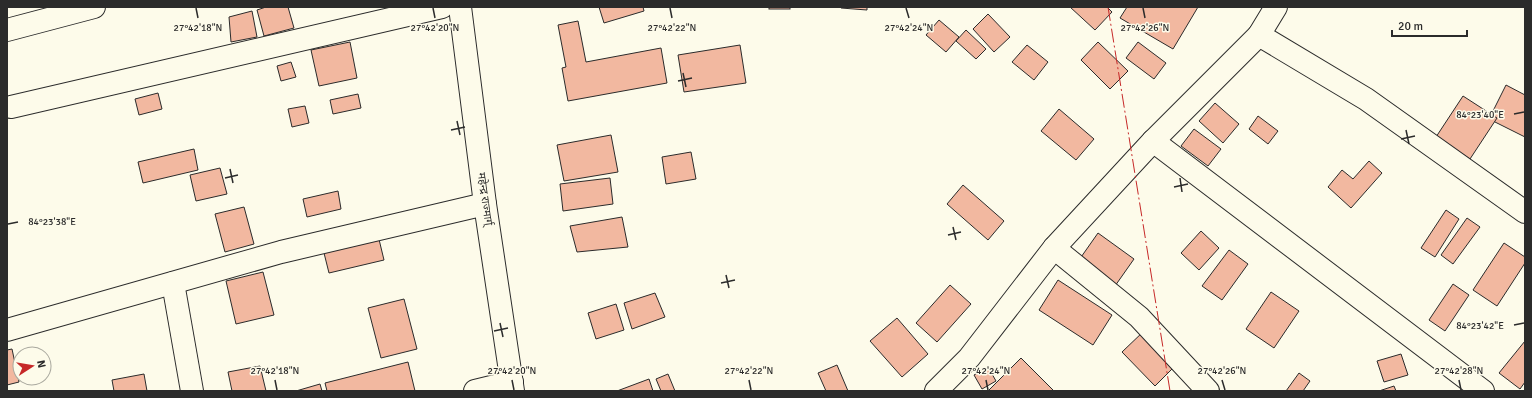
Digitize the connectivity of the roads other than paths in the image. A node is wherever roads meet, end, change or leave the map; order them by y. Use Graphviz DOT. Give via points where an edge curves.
graph roads {
  1 [pos="94,7"];
  2 [pos="442,7"];
  3 [pos="460,7"];
  4 [pos="1276,7"];
  5 [pos="7,30"];
  6 [pos="1259,35"];
  7 [pos="11,108"];
  8 [pos="1153,141"];
  9 [pos="485,204"];
  10 [pos="1525,212"];
  11 [pos="1054,248"];
  12 [pos="173,283"];
  13 [pos="7,330"];
  14 [pos="513,386"];
  15 [pos="192,391"];
  16 [pos="474,391"];
  17 [pos="936,391"];
  18 [pos="1208,391"];
  19 [pos="1483,391"];
  1 -- 5 [label="main road"];
  2 -- 7 [label="main road"];
  3 -- 9 [label="main road, महेन्द्र राज्मार्ग्"];
  4 -- 6 [label="main road"];
  6 -- 8 [label="main road"];
  6 -- 10 [label="main road" via="1366,99"];
  8 -- 11 [label="main road"];
  8 -- 19 [label="main road"];
  9 -- 12 [label="main road" via="281,252"];
  9 -- 14 [label="main road, महेन्द्र राज्मार्ग्"];
  11 -- 17 [label="main road" via="969,358"];
  11 -- 18 [label="main road" via="1139,317"];
  12 -- 13 [label="main road"];
  12 -- 15 [label="main road"];
  14 -- 16 [label="main road"];
}
